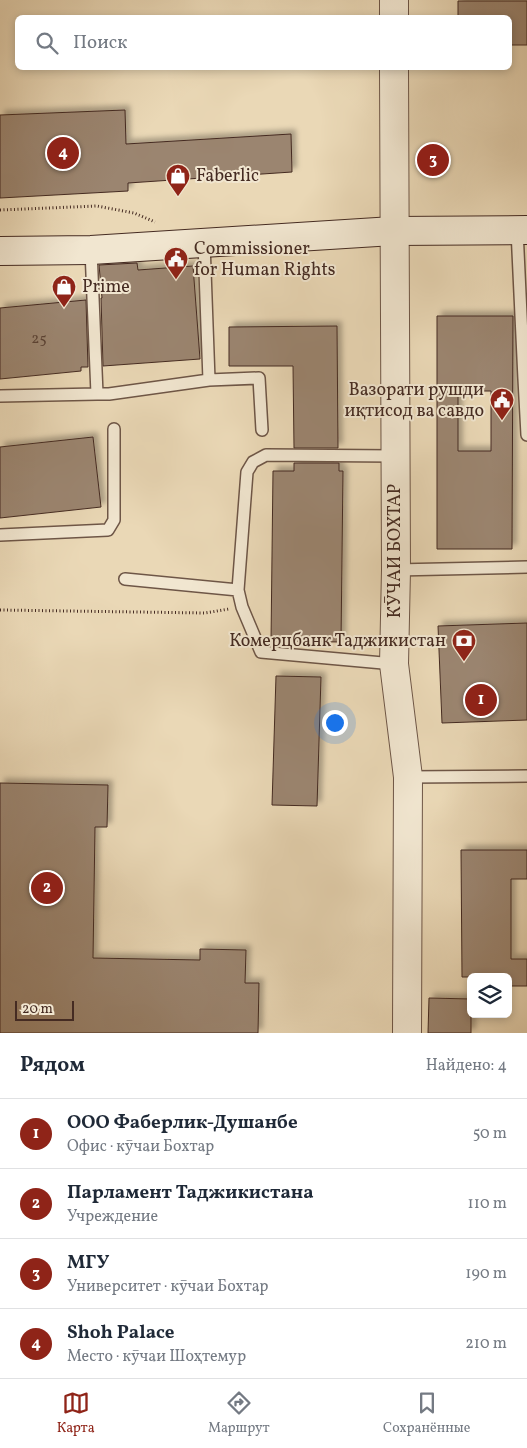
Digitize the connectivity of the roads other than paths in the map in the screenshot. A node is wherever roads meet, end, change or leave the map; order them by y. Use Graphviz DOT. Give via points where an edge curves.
graph roads {
  1 [pos="394,0"];
  2 [pos="394,15"];
  3 [pos="394,70"];
  4 [pos="522,230"];
  5 [pos="393,231"];
  6 [pos="204,243"];
  7 [pos="91,250"];
  8 [pos="0,252"];
  9 [pos="525,379"];
  10 [pos="209,380"];
  11 [pos="97,394"];
  12 [pos="0,396"];
  13 [pos="114,429"];
  14 [pos="262,430"];
  15 [pos="527,435"];
  16 [pos="395,456"];
  17 [pos="0,535"];
  18 [pos="527,567"];
  19 [pos="396,570"];
  20 [pos="125,579"];
  21 [pos="238,590"];
  22 [pos="394,664"];
  23 [pos="527,776"];
  24 [pos="408,777"];
  25 [pos="407,1033"];
  1 -- 2 [label="street"];
  3 -- 5 [label="street, КӮЧАИ БОХТАР"];
  4 -- 5 [label="street"];
  4 -- 9 [label="lane"];
  5 -- 6 [label="street"];
  5 -- 16 [label="street, КӮЧАИ БОХТАР"];
  6 -- 7 [label="street"];
  6 -- 10 [label="lane"];
  7 -- 8 [label="street"];
  7 -- 11 [label="lane"];
  9 -- 15 [label="lane"];
  10 -- 11 [label="lane"];
  10 -- 14 [label="lane" via="259,378"];
  11 -- 12 [label="lane"];
  13 -- 17 [label="lane" via="114,520 108,530"];
  16 -- 19 [label="street, КӮЧАИ БОХТАР"];
  16 -- 21 [label="lane" via="266,455 253,462 247,472"];
  18 -- 19 [label="lane"];
  19 -- 22 [label="street, КӮЧАИ БОХТАР"];
  20 -- 21 [label="lane"];
  21 -- 22 [label="lane" via="261,652"];
  22 -- 24 [label="street, КӮЧАИ БОХТАР"];
  23 -- 24 [label="lane"];
  24 -- 25 [label="street, КӮЧАИ БОХТАР"];
}
